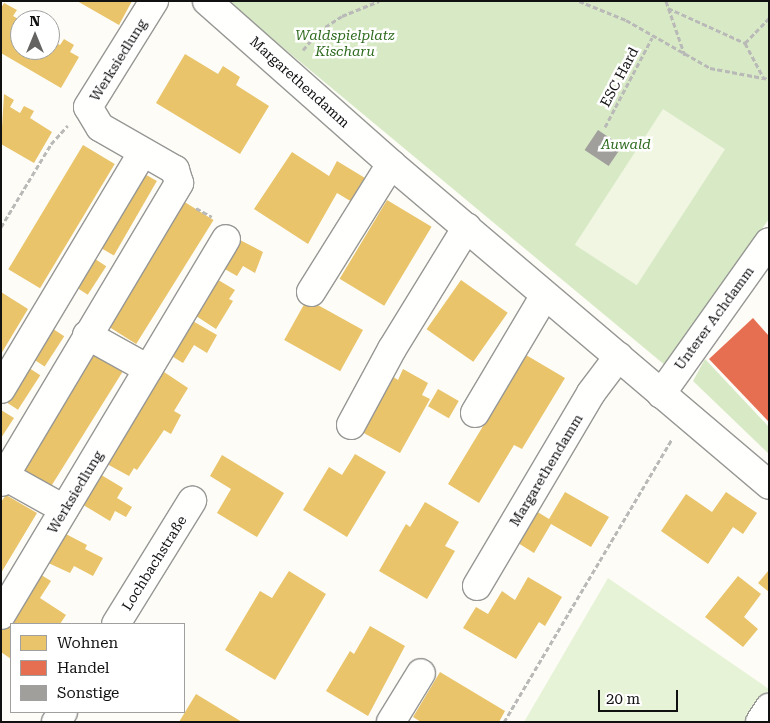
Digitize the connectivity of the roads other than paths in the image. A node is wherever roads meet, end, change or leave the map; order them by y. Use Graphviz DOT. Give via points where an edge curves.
graph roads {
  1 [pos="154,1"];
  2 [pos="207,1"];
  3 [pos="143,152"];
  4 [pos="391,164"];
  5 [pos="467,227"];
  6 [pos="226,239"];
  7 [pos="769,242"];
  8 [pos="311,292"];
  9 [pos="545,295"];
  10 [pos="87,335"];
  11 [pos="619,356"];
  12 [pos="148,369"];
  13 [pos="1,389"];
  14 [pos="661,394"];
  15 [pos="475,414"];
  16 [pos="351,425"];
  17 [pos="2,477"];
  18 [pos="769,484"];
  19 [pos="192,501"];
  20 [pos="64,509"];
  21 [pos="477,586"];
  22 [pos="1,615"];
  23 [pos="117,623"];
  24 [pos="421,673"];
  25 [pos="769,708"];
  26 [pos="391,722"];
  27 [pos="760,722"];
  1 -- 3 [label="street, Werksiedlung" via="88,107 100,128"];
  2 -- 4 [label="street, Margarethendamm"];
  3 -- 10 [label="street, Werksiedlung" via="175,170 179,183"];
  3 -- 13 [label="street"];
  4 -- 5 [label="street, Margarethendamm"];
  4 -- 8 [label="street"];
  5 -- 9 [label="street, Margarethendamm"];
  5 -- 16 [label="street" via="392,349"];
  6 -- 12 [label="street, Werksiedlung"];
  7 -- 14 [label="street, Unterer Achdamm"];
  9 -- 11 [label="street, Margarethendamm"];
  9 -- 15 [label="street"];
  10 -- 12 [label="street"];
  10 -- 17 [label="street, Werksiedlung"];
  11 -- 14 [label="street, Margarethendamm"];
  11 -- 21 [label="street, Margarethendamm" via="591,393"];
  12 -- 20 [label="street, Werksiedlung"];
  14 -- 18 [label="street, Margarethendamm"];
  17 -- 20 [label="street"];
  19 -- 23 [label="street, Lochbachstraße"];
  20 -- 22 [label="street, Werksiedlung"];
  24 -- 26 [label="street"];
  25 -- 27 [label="street"];
}
